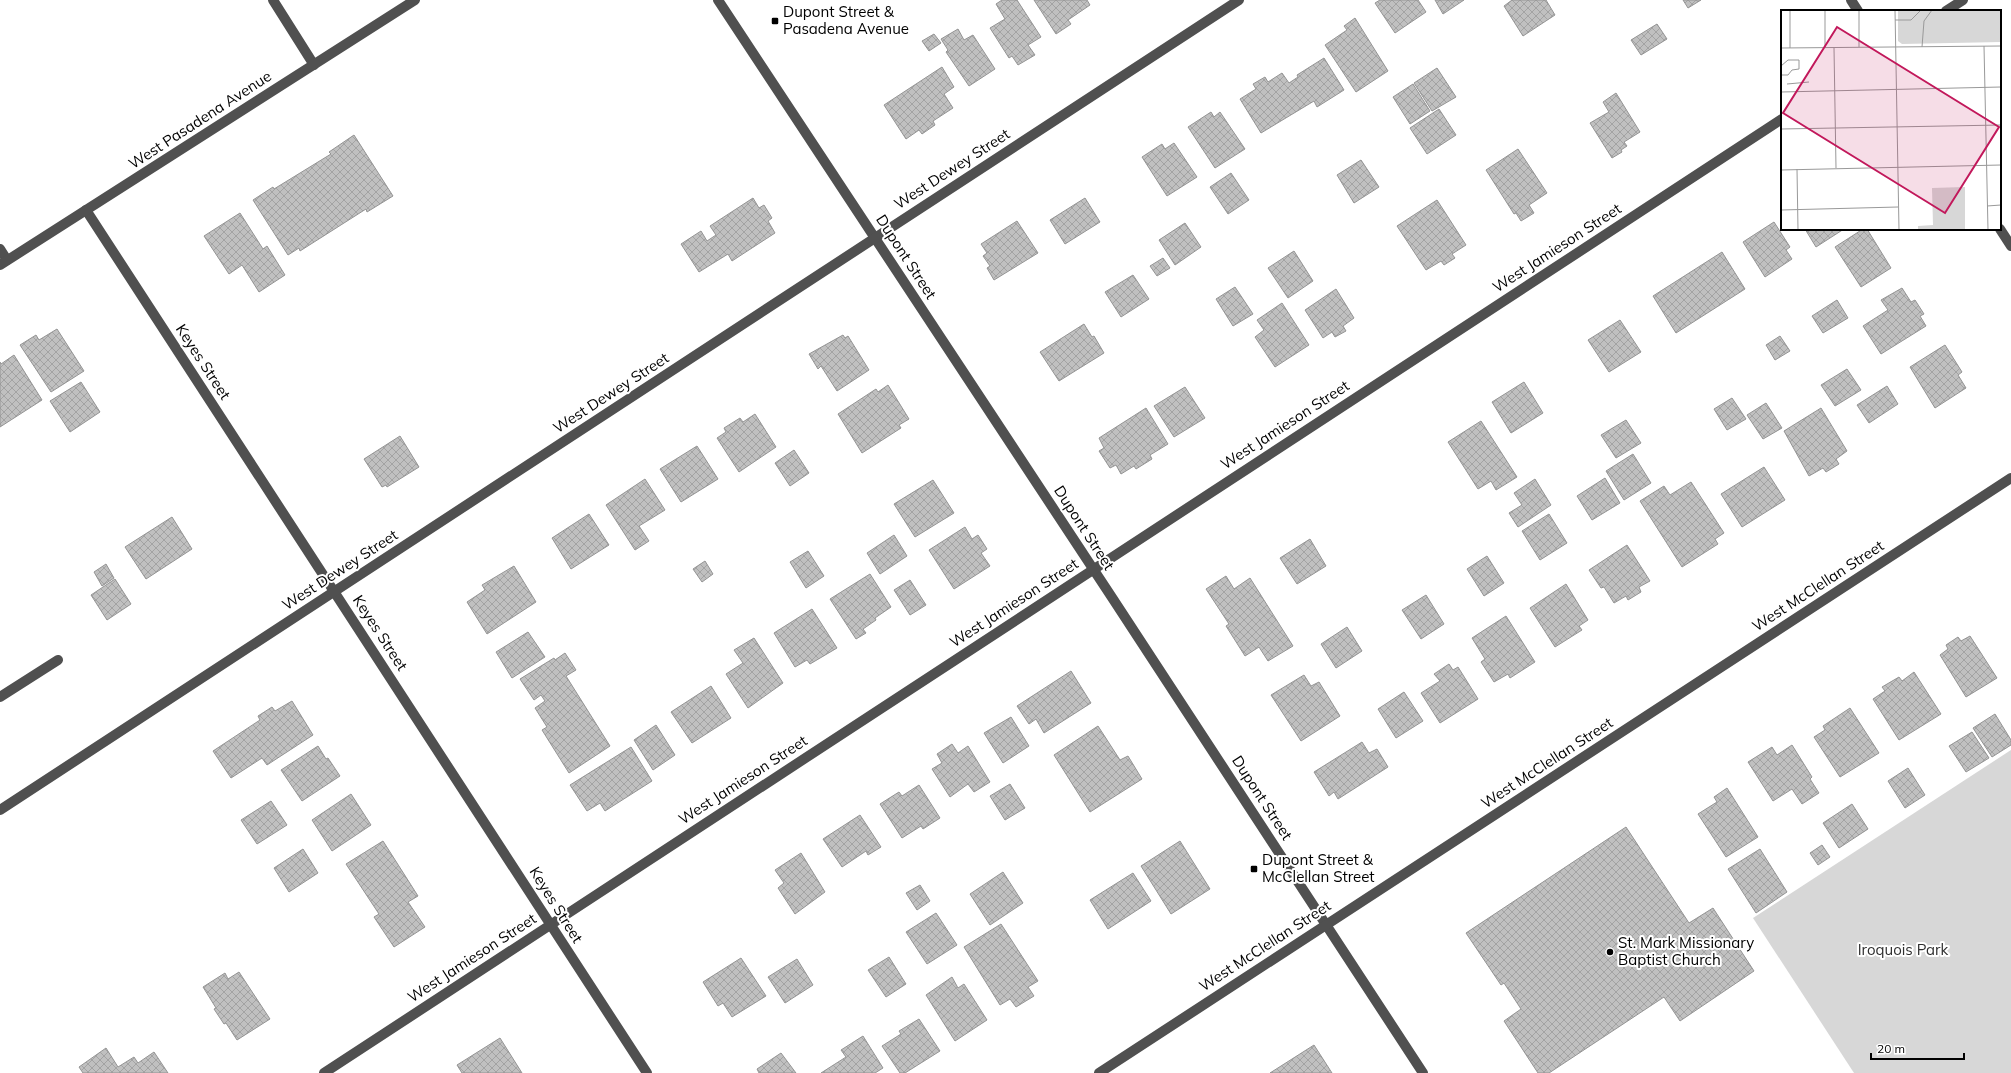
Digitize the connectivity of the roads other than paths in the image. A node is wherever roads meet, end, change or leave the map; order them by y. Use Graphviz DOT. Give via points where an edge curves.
graph roads {
  1 [pos="273,0"];
  2 [pos="416,0"];
  3 [pos="718,0"];
  4 [pos="1239,0"];
  5 [pos="1851,0"];
  6 [pos="1963,0"];
  7 [pos="1857,10"];
  8 [pos="1948,10"];
  9 [pos="314,65"];
  10 [pos="1781,120"];
  11 [pos="86,210"];
  12 [pos="2001,230"];
  13 [pos="875,238"];
  14 [pos="2011,246"];
  15 [pos="0,250"];
  16 [pos="3,262"];
  17 [pos="2011,478"];
  18 [pos="1093,569"];
  19 [pos="335,592"];
  20 [pos="58,660"];
  21 [pos="0,697"];
  22 [pos="0,810"];
  23 [pos="551,924"];
  24 [pos="1326,925"];
  25 [pos="324,1073"];
  26 [pos="647,1073"];
  27 [pos="1099,1073"];
  28 [pos="1423,1073"];
  1 -- 9 [label="street"];
  2 -- 9 [label="street, West Pasadena Avenue"];
  3 -- 13 [label="street, Dupont Street"];
  4 -- 13 [label="street, West Dewey Street"];
  5 -- 7 [label="street"];
  6 -- 8 [label="street"];
  9 -- 11 [label="street, West Pasadena Avenue"];
  10 -- 18 [label="street, West Jamieson Street"];
  11 -- 16 [label="street, West Pasadena Avenue"];
  11 -- 19 [label="street, Keyes Street"];
  12 -- 14 [label="street"];
  13 -- 18 [label="street, Dupont Street"];
  13 -- 19 [label="street, West Dewey Street"];
  15 -- 16 [label="street"];
  17 -- 24 [label="street, West McClellan Street"];
  18 -- 23 [label="street, West Jamieson Street"];
  18 -- 24 [label="street, Dupont Street"];
  19 -- 22 [label="street, West Dewey Street"];
  19 -- 23 [label="street, Keyes Street"];
  20 -- 21 [label="street"];
  23 -- 25 [label="street, West Jamieson Street"];
  23 -- 26 [label="street, Keyes Street"];
  24 -- 27 [label="street, West McClellan Street"];
  24 -- 28 [label="street, Dupont Street"];
}
